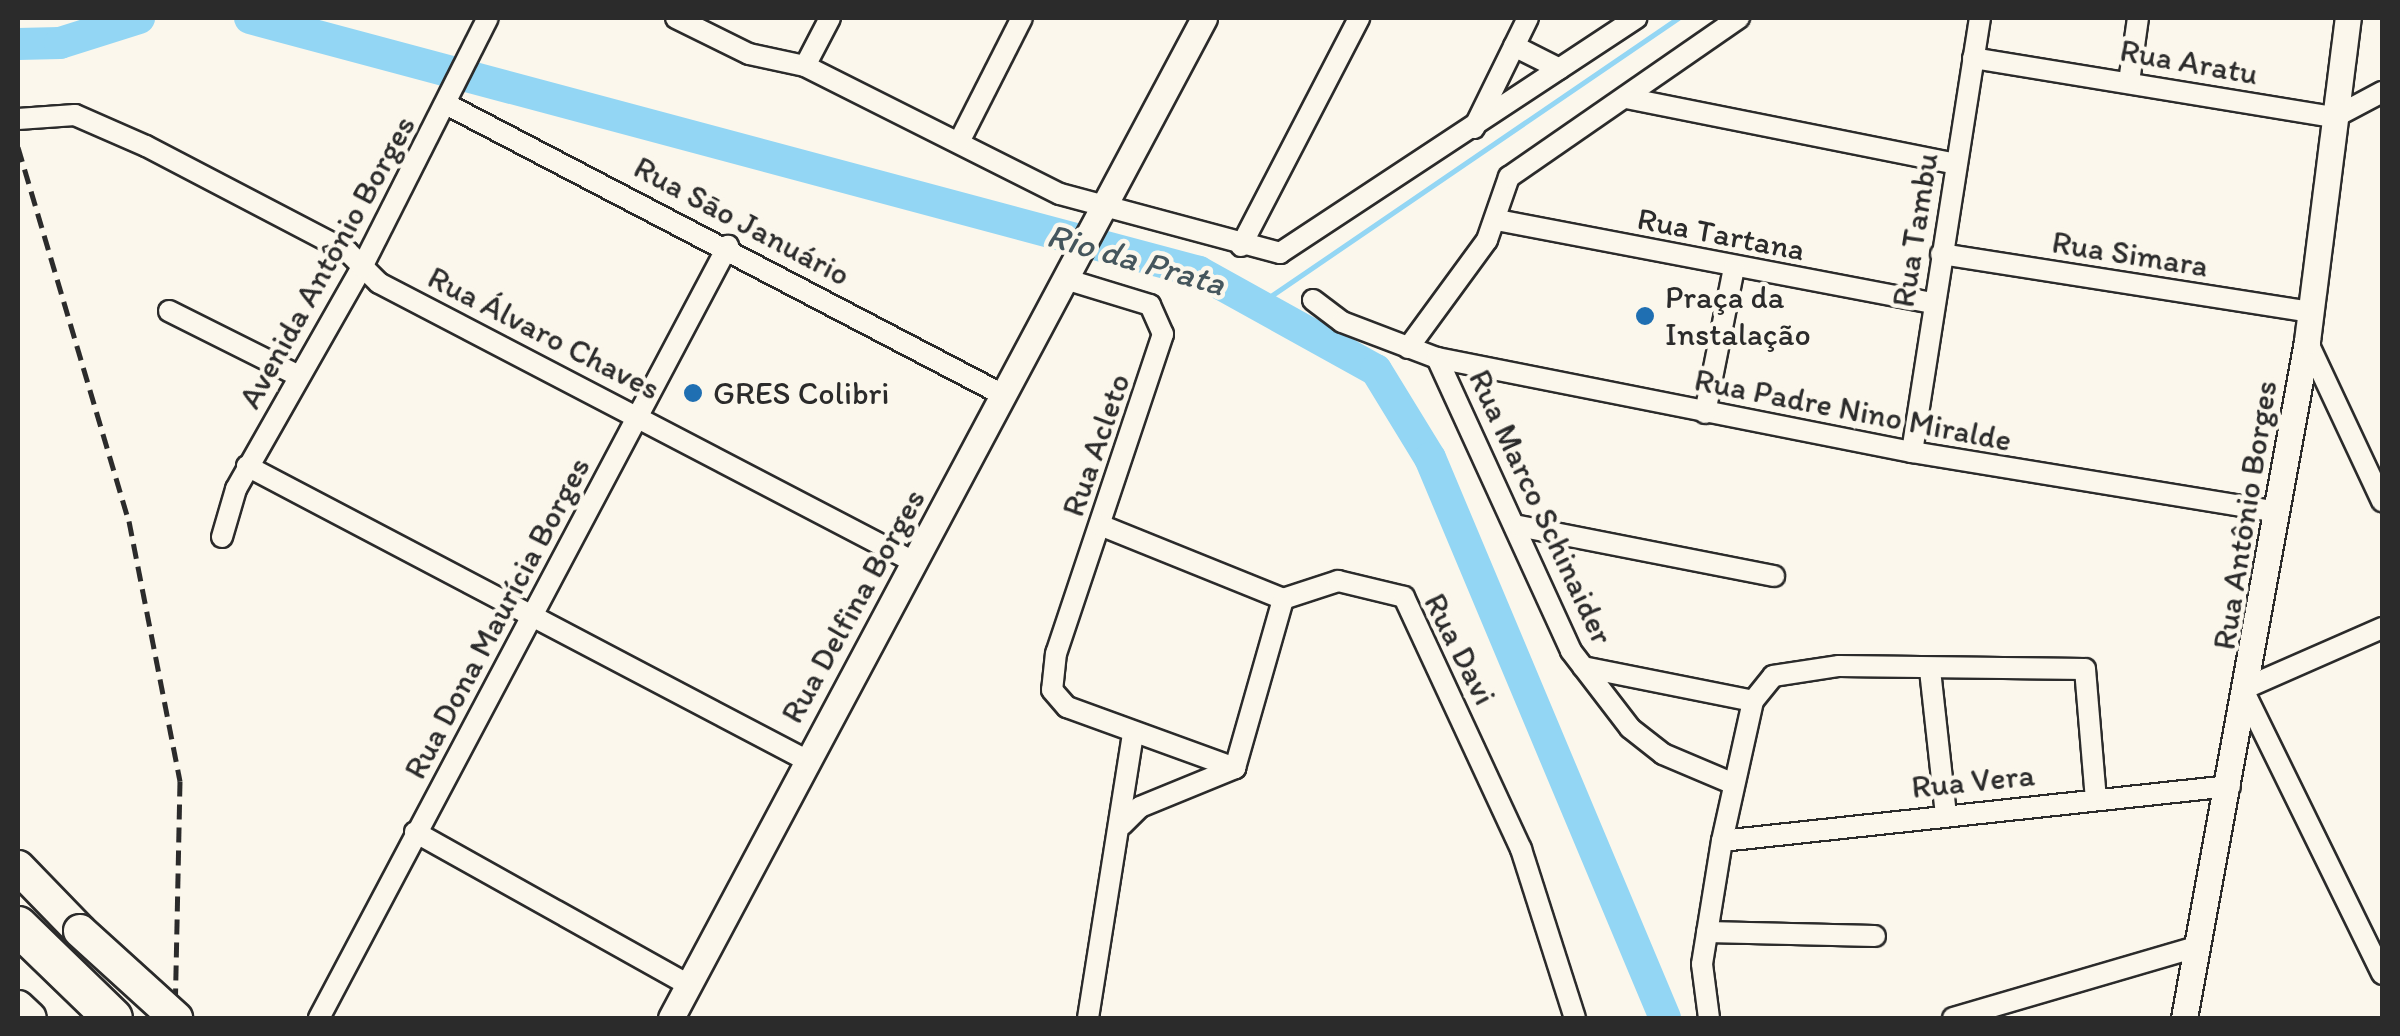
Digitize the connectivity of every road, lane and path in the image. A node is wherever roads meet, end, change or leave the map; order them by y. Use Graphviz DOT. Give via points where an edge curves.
graph roads {
  1 [pos="488,18"];
  2 [pos="676,18"];
  3 [pos="802,18"];
  4 [pos="1022,18"];
  5 [pos="1204,18"];
  6 [pos="1359,18"];
  7 [pos="1528,18"];
  8 [pos="1636,18"];
  9 [pos="1740,18"];
  10 [pos="1980,18"];
  11 [pos="2138,18"];
  12 [pos="2348,18"];
  13 [pos="827,23"];
  14 [pos="1514,46"];
  15 [pos="1974,58"];
  16 [pos="805,66"];
  17 [pos="1560,69"];
  18 [pos="2129,82"];
  19 [pos="2382,92"];
  20 [pos="451,96"];
  21 [pos="1626,98"];
  22 [pos="2335,117"];
  23 [pos="18,119"];
  24 [pos="1473,130"];
  25 [pos="959,142"];
  26 [pos="1956,164"];
  27 [pos="1098,216"];
  28 [pos="1497,220"];
  29 [pos="728,246"];
  30 [pos="1241,246"];
  31 [pos="1941,254"];
  32 [pos="362,266"];
  33 [pos="1734,268"];
  34 [pos="1069,271"];
  35 [pos="1313,300"];
  36 [pos="1934,303"];
  37 [pos="169,311"];
  38 [pos="2310,312"];
  39 [pos="2307,341"];
  40 [pos="1408,348"];
  41 [pos="1437,358"];
  42 [pos="297,374"];
  43 [pos="1005,396"];
  44 [pos="1705,413"];
  45 [pos="640,415"];
  46 [pos="1912,452"];
  47 [pos="247,466"];
  48 [pos="2382,501"];
  49 [pos="2278,512"];
  50 [pos="1100,525"];
  51 [pos="1519,526"];
  52 [pos="222,536"];
  53 [pos="914,562"];
  54 [pos="1774,576"];
  55 [pos="1282,599"];
  56 [pos="534,614"];
  57 [pos="2382,628"];
  58 [pos="1583,667"];
  59 [pos="1930,670"];
  60 [pos="2248,692"];
  61 [pos="1753,701"];
  62 [pos="1133,733"];
  63 [pos="806,760"];
  64 [pos="1235,768"];
  65 [pos="1734,784"];
  66 [pos="2230,786"];
  67 [pos="2096,799"];
  68 [pos="1946,814"];
  69 [pos="1122,825"];
  70 [pos="416,832"];
  71 [pos="1722,840"];
  72 [pos="18,867"];
  73 [pos="18,926"];
  74 [pos="1706,932"];
  75 [pos="1876,936"];
  76 [pos="2192,948"];
  77 [pos="18,963"];
  78 [pos="2382,974"];
  79 [pos="689,985"];
  80 [pos="18,1006"];
  81 [pos="2179,1015"];
  82 [pos="30,1018"];
  83 [pos="76,1018"];
  84 [pos="113,1018"];
  85 [pos="176,1018"];
  86 [pos="319,1018"];
  87 [pos="671,1018"];
  88 [pos="1088,1018"];
  89 [pos="1575,1018"];
  90 [pos="1709,1018"];
  91 [pos="1953,1018"];
  1 -- 20 [label="street, Avenida Antônio Borges"];
  2 -- 16 [label="street" via="749,54"];
  3 -- 13 [label="street"];
  4 -- 25 [label="street"];
  5 -- 27 [label="street, Rua Delfina Borges"];
  6 -- 30 [label="street"];
  7 -- 14 [label="street"];
  8 -- 17 [label="street"];
  9 -- 21 [label="street"];
  10 -- 15 [label="street, Rua Tambu"];
  11 -- 18 [label="street"];
  12 -- 22 [label="street, Rua Antônio Borges"];
  13 -- 16 [label="street"];
  14 -- 17 [label="street"];
  14 -- 24 [label="street"];
  15 -- 18 [label="street, Rua Aratu"];
  15 -- 26 [label="street, Rua Tambu"];
  16 -- 25 [label="street"];
  17 -- 24 [label="street"];
  18 -- 22 [label="street, Rua Aratu"];
  19 -- 22 [label="street"];
  20 -- 29 [label="street, Rua Sāo Januário"];
  20 -- 32 [label="street, Avenida Antônio Borges"];
  21 -- 26 [label="street"];
  21 -- 28 [label="street" via="1524,163 1509,178"];
  22 -- 38 [label="street, Rua Antônio Borges"];
  23 -- 32 [label="street, Rua Álvaro Chaves" via="61,114 102,124"];
  24 -- 30 [label="street" via="1280,253"];
  25 -- 27 [label="street"];
  26 -- 31 [label="street, Rua Tambu"];
  27 -- 30 [label="street"];
  27 -- 34 [label="street, Rua Delfina Borges"];
  28 -- 33 [label="street, Rua Tartana"];
  28 -- 40 [label="street"];
  29 -- 43 [label="street, Rua Sāo Januário"];
  29 -- 45 [label="street, Rua Dona Maurícia Borges"];
  31 -- 36 [label="street, Rua Tambu"];
  31 -- 38 [label="street, Rua Simara"];
  32 -- 42 [label="street, Avenida Antônio Borges"];
  32 -- 45 [label="street, Rua Álvaro Chaves"];
  33 -- 36 [label="street, Rua Tartana"];
  33 -- 44 [label="street"];
  34 -- 43 [label="street, Rua Delfina Borges"];
  34 -- 50 [label="street, Rua Acleto" via="1150,305 1163,334"];
  35 -- 40 [label="street, Rua Padre Nino Miralde"];
  36 -- 46 [label="street, Rua Tambu"];
  37 -- 42 [label="street"];
  38 -- 39 [label="street, Rua Antônio Borges"];
  39 -- 48 [label="street"];
  39 -- 49 [label="street, Rua Antônio Borges"];
  40 -- 41 [label="street, Rua Padre Nino Miralde"];
  41 -- 44 [label="street, Rua Padre Nino Miralde"];
  41 -- 51 [label="street, Rua Marco Schinaider"];
  42 -- 47 [label="street, Avenida Antônio Borges"];
  43 -- 53 [label="street, Rua Delfina Borges"];
  44 -- 46 [label="street, Rua Padre Nino Miralde"];
  45 -- 53 [label="street, Rua Álvaro Chaves"];
  45 -- 56 [label="street, Rua Dona Maurícia Borges"];
  46 -- 49 [label="street, Rua Padre Nino Miralde"];
  47 -- 52 [label="street, Avenida Antônio Borges"];
  47 -- 56 [label="street"];
  49 -- 60 [label="street, Rua Antônio Borges"];
  50 -- 55 [label="street"];
  50 -- 62 [label="street, Rua Acleto" via="1052,690 1066,707"];
  51 -- 54 [label="street"];
  51 -- 58 [label="street, Rua Marco Schinaider"];
  53 -- 63 [label="street, Rua Delfina Borges"];
  55 -- 64 [label="street"];
  55 -- 89 [label="street, Rua Davi" via="1338,581 1404,597 1535,882"];
  56 -- 63 [label="street"];
  56 -- 70 [label="street, Rua Dona Maurícia Borges"];
  57 -- 60 [label="street"];
  58 -- 61 [label="street"];
  58 -- 65 [label="street, Rua Marco Schinaider" via="1663,754"];
  59 -- 61 [label="street" via="1790,670"];
  59 -- 67 [label="street" via="2088,672"];
  59 -- 68 [label="street"];
  60 -- 66 [label="street, Rua Antônio Borges"];
  60 -- 78 [label="street"];
  61 -- 65 [label="street"];
  62 -- 64 [label="street"];
  62 -- 69 [label="street"];
  63 -- 79 [label="street, Rua Delfina Borges"];
  64 -- 69 [label="street" via="1140,807"];
  65 -- 71 [label="street"];
  66 -- 67 [label="street, Rua Vera"];
  66 -- 76 [label="street, Rua Antônio Borges"];
  67 -- 68 [label="street, Rua Vera"];
  68 -- 71 [label="street, Rua Vera"];
  69 -- 88 [label="street"];
  70 -- 79 [label="street"];
  70 -- 86 [label="street, Rua Dona Maurícia Borges"];
  71 -- 74 [label="street"];
  72 -- 85 [label="highway, bridge"];
  73 -- 84 [label="highway"];
  74 -- 75 [label="street"];
  74 -- 90 [label="street"];
  76 -- 81 [label="street, Rua Antônio Borges"];
  76 -- 91 [label="street"];
  77 -- 83 [label="highway"];
  79 -- 87 [label="street, Rua Delfina Borges"];
  80 -- 82 [label="highway"];
}
